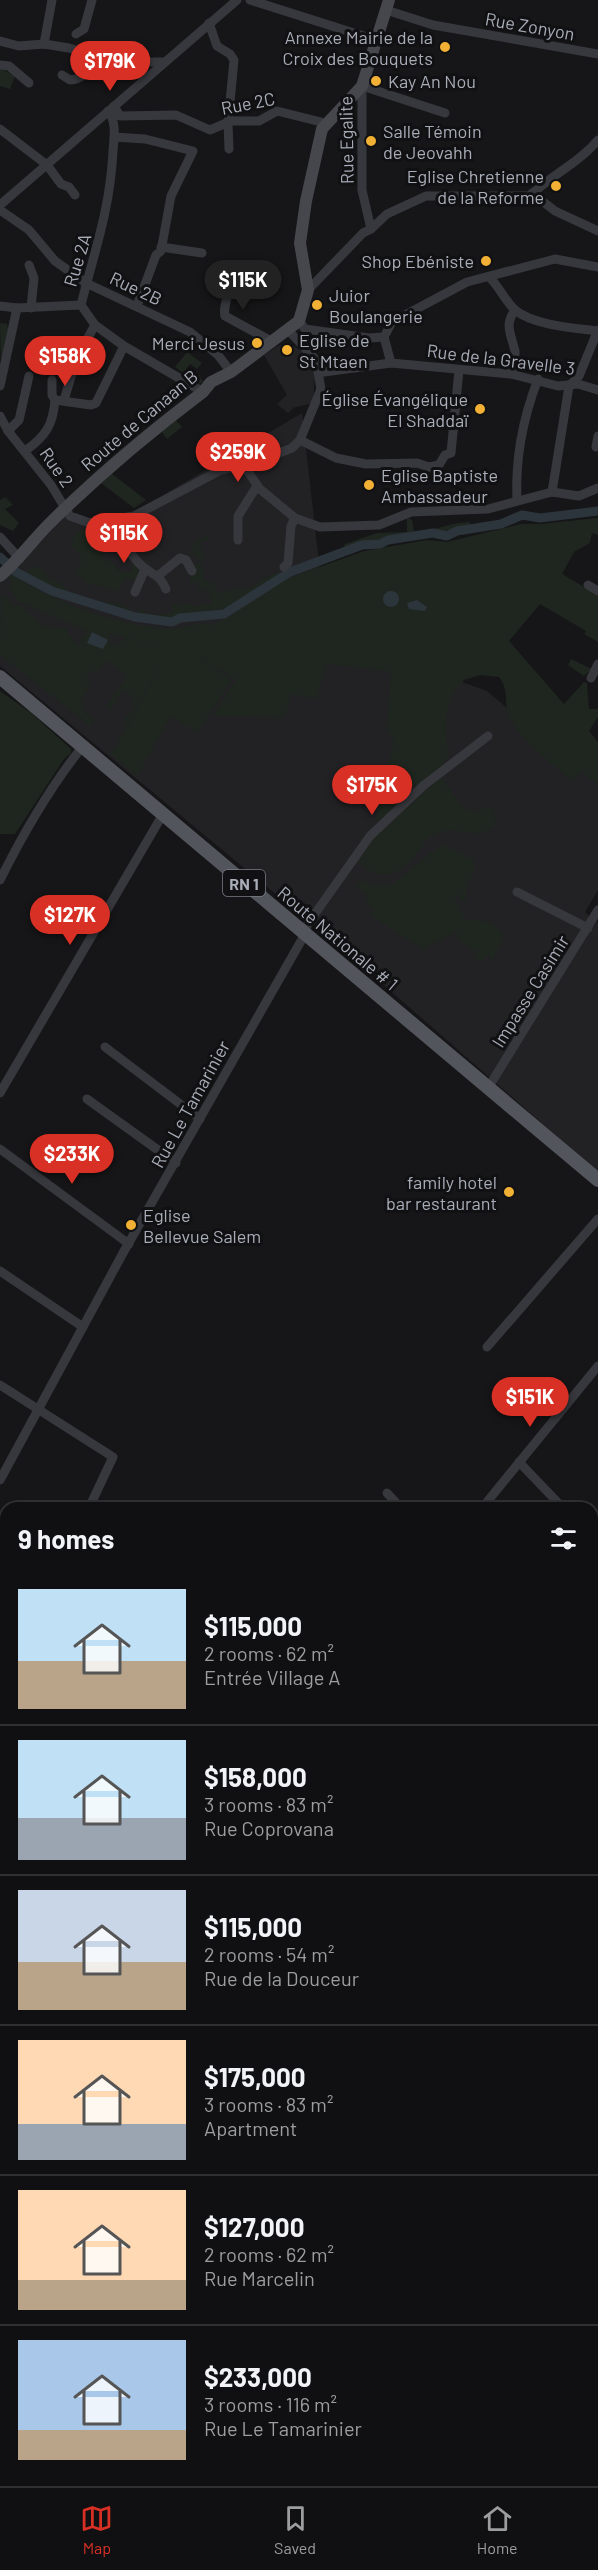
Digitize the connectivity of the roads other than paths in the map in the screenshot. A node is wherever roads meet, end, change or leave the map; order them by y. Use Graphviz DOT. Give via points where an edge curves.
graph roads {
  1 [pos="51,0"];
  2 [pos="92,0"];
  3 [pos="237,0"];
  4 [pos="250,0"];
  5 [pos="388,5"];
  6 [pos="209,23"];
  7 [pos="76,34"];
  8 [pos="375,40"];
  9 [pos="0,42"];
  10 [pos="44,44"];
  11 [pos="598,54"];
  12 [pos="98,56"];
  13 [pos="167,61"];
  14 [pos="0,65"];
  15 [pos="62,75"];
  16 [pos="29,83"];
  17 [pos="362,86"];
  18 [pos="111,108"];
  19 [pos="445,113"];
  20 [pos="228,123"];
  21 [pos="325,123"];
  22 [pos="0,129"];
  23 [pos="114,136"];
  24 [pos="598,140"];
  25 [pos="229,149"];
  26 [pos="46,165"];
  27 [pos="531,194"];
  28 [pos="75,195"];
  29 [pos="0,205"];
  30 [pos="0,210"];
  31 [pos="371,229"];
  32 [pos="598,231"];
  33 [pos="161,247"];
  34 [pos="202,253"];
  35 [pos="29,265"];
  36 [pos="598,267"];
  37 [pos="234,272"];
  38 [pos="489,277"];
  39 [pos="86,283"];
  40 [pos="308,290"];
  41 [pos="81,304"];
  42 [pos="0,306"];
  43 [pos="137,306"];
  44 [pos="17,308"];
  45 [pos="31,308"];
  46 [pos="515,310"];
  47 [pos="299,321"];
  48 [pos="95,325"];
  49 [pos="288,330"];
  50 [pos="598,331"];
  51 [pos="384,337"];
  52 [pos="273,342"];
  53 [pos="124,346"];
  54 [pos="316,360"];
  55 [pos="391,363"];
  56 [pos="459,370"];
  57 [pos="231,372"];
  58 [pos="511,374"];
  59 [pos="29,376"];
  60 [pos="538,379"];
  61 [pos="52,380"];
  62 [pos="0,386"];
  63 [pos="569,386"];
  64 [pos="598,390"];
  65 [pos="203,392"];
  66 [pos="59,400"];
  67 [pos="0,416"];
  68 [pos="8,431"];
  69 [pos="598,436"];
  70 [pos="300,440"];
  71 [pos="596,447"];
  72 [pos="25,451"];
  73 [pos="242,463"];
  74 [pos="257,486"];
  75 [pos="598,488"];
  76 [pos="552,492"];
  77 [pos="517,500"];
  78 [pos="65,508"];
  79 [pos="295,518"];
  80 [pos="115,520"];
  81 [pos="0,537"];
  82 [pos="238,540"];
  83 [pos="18,561"];
  84 [pos="284,567"];
  85 [pos="145,569"];
  86 [pos="192,571"];
  87 [pos="1,575"];
  88 [pos="159,575"];
  89 [pos="588,585"];
  90 [pos="166,589"];
  91 [pos="598,591"];
  92 [pos="135,592"];
  93 [pos="598,664"];
  94 [pos="0,678"];
  95 [pos="591,678"];
  96 [pos="488,736"];
  97 [pos="83,746"];
  98 [pos="163,814"];
  99 [pos="0,880"];
  100 [pos="517,892"];
  101 [pos="598,910"];
  102 [pos="588,928"];
  103 [pos="305,934"];
  104 [pos="105,1047"];
  105 [pos="488,1088"];
  106 [pos="0,1093"];
  107 [pos="87,1099"];
  108 [pos="200,1119"];
  109 [pos="0,1149"];
  110 [pos="176,1163"];
  111 [pos="598,1180"];
  112 [pos="598,1219"];
  113 [pos="129,1244"];
  114 [pos="0,1270"];
  115 [pos="83,1327"];
  116 [pos="487,1347"];
  117 [pos="598,1365"];
  118 [pos="0,1385"];
  119 [pos="39,1412"];
  120 [pos="519,1462"];
  121 [pos="0,1480"];
  122 [pos="387,1493"];
  123 [pos="92,1502"];
  124 [pos="395,1502"];
  125 [pos="487,1502"];
  126 [pos="557,1502"];
  1 -- 10 [label="street"];
  2 -- 7 [label="street" via="84,29"];
  3 -- 6 [label="street"];
  4 -- 8 [label="street"];
  5 -- 8 [label="street"];
  5 -- 11 [label="street, Rue Zonyon" via="433,25"];
  6 -- 13 [label="street"];
  6 -- 20 [label="street" via="217,46 234,60"];
  8 -- 17 [label="street"];
  9 -- 10 [label="street" via="19,46"];
  10 -- 12 [label="street"];
  12 -- 13 [label="street" via="116,62"];
  12 -- 15 [label="street" via="80,78 70,80"];
  13 -- 18 [label="street"];
  14 -- 16 [label="street" via="9,66"];
  17 -- 19 [label="street"];
  17 -- 21 [label="street"];
  17 -- 31 [label="street, Rue Egalite" via="362,190"];
  18 -- 20 [label="street, Rue 2C" via="120,116 176,115 210,130"];
  18 -- 23 [label="street, Rue 2A"];
  18 -- 26 [label="street"];
  20 -- 21 [label="street, Rue 2C" via="259,121 277,111"];
  20 -- 25 [label="street"];
  21 -- 40 [label="street" via="300,243"];
  22 -- 26 [label="street"];
  23 -- 33 [label="street" via="193,151 171,196"];
  23 -- 39 [label="street, Rue 2A" via="111,190"];
  24 -- 27 [label="street" via="588,152"];
  26 -- 28 [label="street"];
  26 -- 29 [label="street"];
  27 -- 31 [label="street" via="426,196 387,214"];
  27 -- 32 [label="street" via="555,211"];
  30 -- 39 [label="street, Rue 2B" via="29,230 55,261"];
  31 -- 40 [label="street"];
  33 -- 34 [label="street"];
  33 -- 43 [label="street"];
  35 -- 45 [label="street" via="34,278"];
  36 -- 38 [label="street" via="555,259"];
  37 -- 52 [label="street" via="225,316"];
  38 -- 46 [label="street"];
  38 -- 51 [label="street" via="467,282 408,312 392,322"];
  39 -- 41 [label="street, Rue 2A"];
  39 -- 43 [label="street, Rue 2B"];
  40 -- 47 [label="street"];
  41 -- 45 [label="street"];
  41 -- 48 [label="street, Rue 2A"];
  42 -- 44 [label="street"];
  43 -- 57 [label="street, Rue 2B" via="202,340"];
  44 -- 45 [label="street"];
  44 -- 62 [label="street"];
  46 -- 50 [label="street" via="563,327"];
  46 -- 58 [label="street" via="508,318 516,352"];
  47 -- 49 [label="street, Route de Canaan B"];
  47 -- 51 [label="street" via="305,329"];
  48 -- 53 [label="street, Rue 2A"];
  48 -- 66 [label="street"];
  49 -- 52 [label="street, Route de Canaan B"];
  49 -- 54 [label="street"];
  50 -- 63 [label="street" via="579,376"];
  51 -- 55 [label="street"];
  52 -- 57 [label="street, Route de Canaan B"];
  53 -- 65 [label="street, Rue 2A"];
  53 -- 66 [label="street" via="95,404"];
  54 -- 55 [label="street, Rue de la Gravelle 3" via="324,372"];
  54 -- 70 [label="street" via="321,389"];
  55 -- 56 [label="street, Rue de la Gravelle 3"];
  56 -- 58 [label="street, Rue de la Gravelle 3"];
  56 -- 70 [label="street" via="451,453 439,465 366,464 336,458"];
  57 -- 65 [label="street, Route de Canaan B" via="211,382"];
  58 -- 60 [label="street, Rue de la Gravelle 3"];
  59 -- 68 [label="street" via="19,420"];
  60 -- 63 [label="street, Rue de la Gravelle 3"];
  60 -- 77 [label="street" via="516,464"];
  61 -- 66 [label="street" via="52,395"];
  63 -- 64 [label="street, Rue de la Gravelle 3" via="578,384"];
  63 -- 76 [label="street"];
  65 -- 78 [label="street, Route de Canaan B"];
  66 -- 72 [label="street" via="50,428"];
  67 -- 68 [label="street, Rue 2"];
  68 -- 72 [label="street, Rue 2"];
  69 -- 71 [label="street"];
  70 -- 73 [label="street" via="292,448"];
  72 -- 78 [label="street, Rue 2"];
  73 -- 74 [label="street"];
  73 -- 80 [label="street" via="171,494 145,511"];
  74 -- 79 [label="street"];
  74 -- 82 [label="street" via="238,516"];
  75 -- 76 [label="street" via="579,496"];
  76 -- 77 [label="street"];
  77 -- 79 [label="street" via="488,509 411,512 379,525 313,526"];
  78 -- 80 [label="street" via="70,516 90,524"];
  78 -- 83 [label="street, Route de Canaan B" via="36,536"];
  79 -- 84 [label="street" via="288,563"];
  80 -- 85 [label="street" via="119,533"];
  81 -- 83 [label="street"];
  83 -- 87 [label="street, Route de Canaan B"];
  85 -- 88 [label="street"];
  85 -- 92 [label="street"];
  86 -- 88 [label="street" via="186,560 180,558"];
  88 -- 90 [label="street"];
  89 -- 91 [label="street"];
  93 -- 95 [label="street"];
  94 -- 97 [label="main road, Route Nationale # 1 / RN 1"];
  96 -- 103 [label="street, Rue Le Tamarinier" via="423,786 370,836 307,925"];
  97 -- 98 [label="main road, Route Nationale # 1 / RN 1"];
  97 -- 99 [label="street" via="26,828"];
  98 -- 103 [label="main road, Route Nationale # 1 / RN 1"];
  98 -- 106 [label="street"];
  100 -- 102 [label="street"];
  101 -- 102 [label="street, Impasse Casimir"];
  102 -- 105 [label="street, Impasse Casimir"];
  103 -- 105 [label="main road, Route Nationale # 1 / RN 1"];
  103 -- 108 [label="street, Rue Le Tamarinier"];
  104 -- 108 [label="street"];
  105 -- 111 [label="main road, Route Nationale # 1 / RN 1"];
  107 -- 110 [label="street"];
  108 -- 110 [label="street, Rue Le Tamarinier"];
  109 -- 113 [label="street"];
  110 -- 113 [label="street, Rue Le Tamarinier"];
  112 -- 116 [label="street"];
  113 -- 115 [label="street, Rue Le Tamarinier"];
  114 -- 115 [label="street"];
  115 -- 119 [label="street, Rue Le Tamarinier"];
  117 -- 120 [label="street"];
  118 -- 119 [label="street"];
  119 -- 121 [label="street, Rue Le Tamarinier"];
  119 -- 123 [label="street" via="113,1456"];
  120 -- 125 [label="street"];
  120 -- 126 [label="street"];
  122 -- 124 [label="street"];
}
